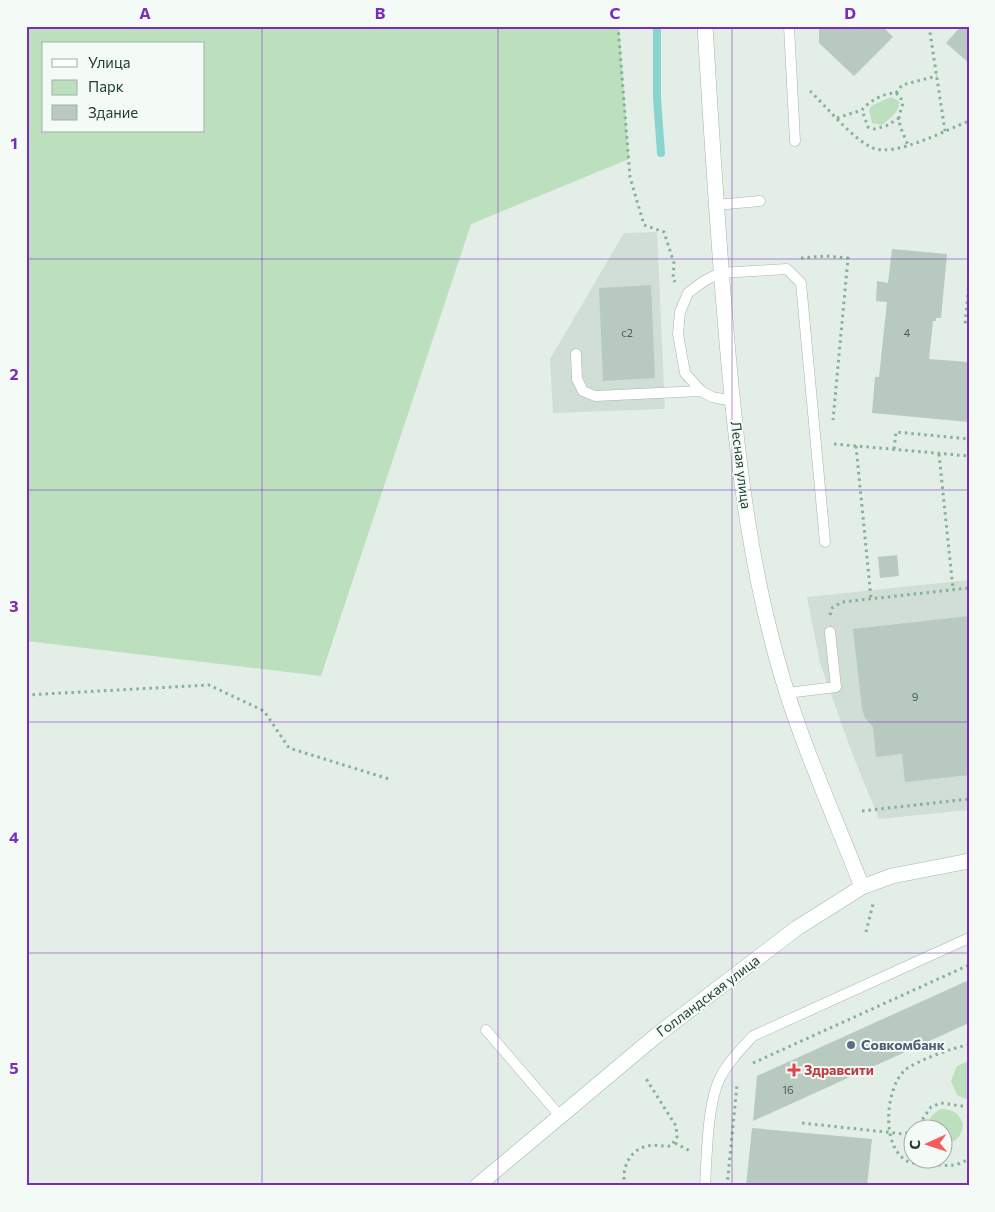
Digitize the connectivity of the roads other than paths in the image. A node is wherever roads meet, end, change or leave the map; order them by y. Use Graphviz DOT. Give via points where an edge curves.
graph roads {
  1 [pos="705,26"];
  2 [pos="789,26"];
  3 [pos="795,141"];
  4 [pos="760,202"];
  5 [pos="716,205"];
  6 [pos="720,273"];
  7 [pos="576,354"];
  8 [pos="700,391"];
  9 [pos="733,401"];
  10 [pos="825,542"];
  11 [pos="830,632"];
  12 [pos="787,693"];
  13 [pos="969,861"];
  14 [pos="862,887"];
  15 [pos="969,938"];
  16 [pos="486,1030"];
  17 [pos="560,1116"];
  18 [pos="477,1186"];
  19 [pos="704,1186"];
  1 -- 5 [label="street, Лесная улица"];
  2 -- 3 [label="lane"];
  4 -- 5 [label="lane"];
  5 -- 6 [label="street, Лесная улица"];
  6 -- 8 [label="lane" via="688,293 680,312 680,354 685,373"];
  6 -- 9 [label="street, Лесная улица"];
  6 -- 10 [label="lane" via="781,268 792,272 801,283"];
  7 -- 8 [label="lane" via="577,379 583,390 595,396"];
  8 -- 9 [label="lane"];
  9 -- 12 [label="street, Лесная улица" via="754,559"];
  11 -- 12 [label="lane" via="836,687"];
  12 -- 14 [label="street, Лесная улица"];
  13 -- 14 [label="street, Голландская улица" via="892,876"];
  14 -- 17 [label="street, Голландская улица" via="797,928 657,1035"];
  15 -- 19 [label="lane" via="753,1036 734,1056 713,1097"];
  16 -- 17 [label="lane"];
  17 -- 18 [label="street, Голландская улица"];
}
